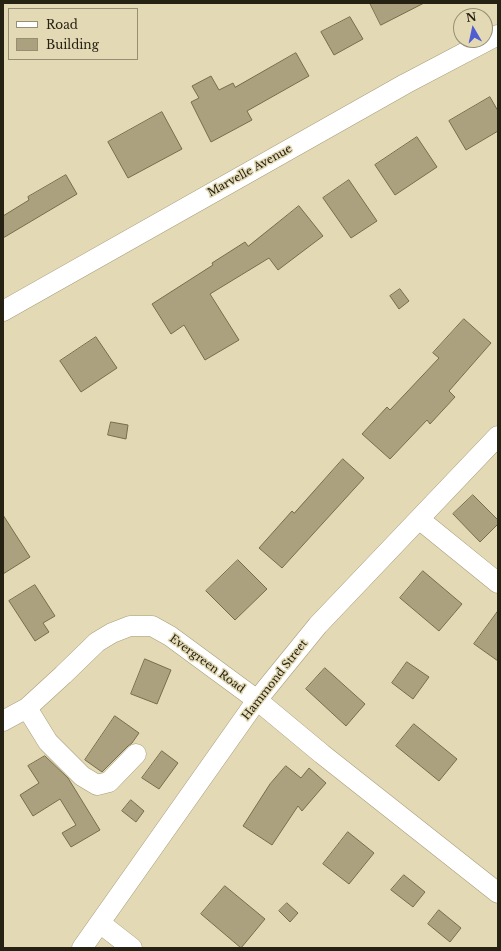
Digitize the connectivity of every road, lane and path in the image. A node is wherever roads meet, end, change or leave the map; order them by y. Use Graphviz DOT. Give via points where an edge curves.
graph roads {
  1 [pos="498,35"];
  2 [pos="3,311"];
  3 [pos="498,436"];
  4 [pos="419,519"];
  5 [pos="498,584"];
  6 [pos="257,700"];
  7 [pos="27,708"];
  8 [pos="3,721"];
  9 [pos="136,754"];
  10 [pos="498,893"];
  11 [pos="100,922"];
  12 [pos="82,948"];
  13 [pos="132,948"];
  1 -- 2 [label="street, Marvelle Avenue" via="405,84"];
  3 -- 4 [label="street, Hammond Street"];
  4 -- 5 [label="street"];
  4 -- 6 [label="street, Hammond Street" via="318,626"];
  6 -- 7 [label="street, Evergreen Road" via="170,636 152,626 130,626 97,642"];
  6 -- 10 [label="street, Evergreen Road"];
  6 -- 11 [label="street, Hammond Street"];
  7 -- 8 [label="street, Evergreen Road"];
  7 -- 9 [label="street" via="48,742 82,776 97,785 109,782"];
  11 -- 12 [label="street, Hammond Street"];
  11 -- 13 [label="street"];
}
